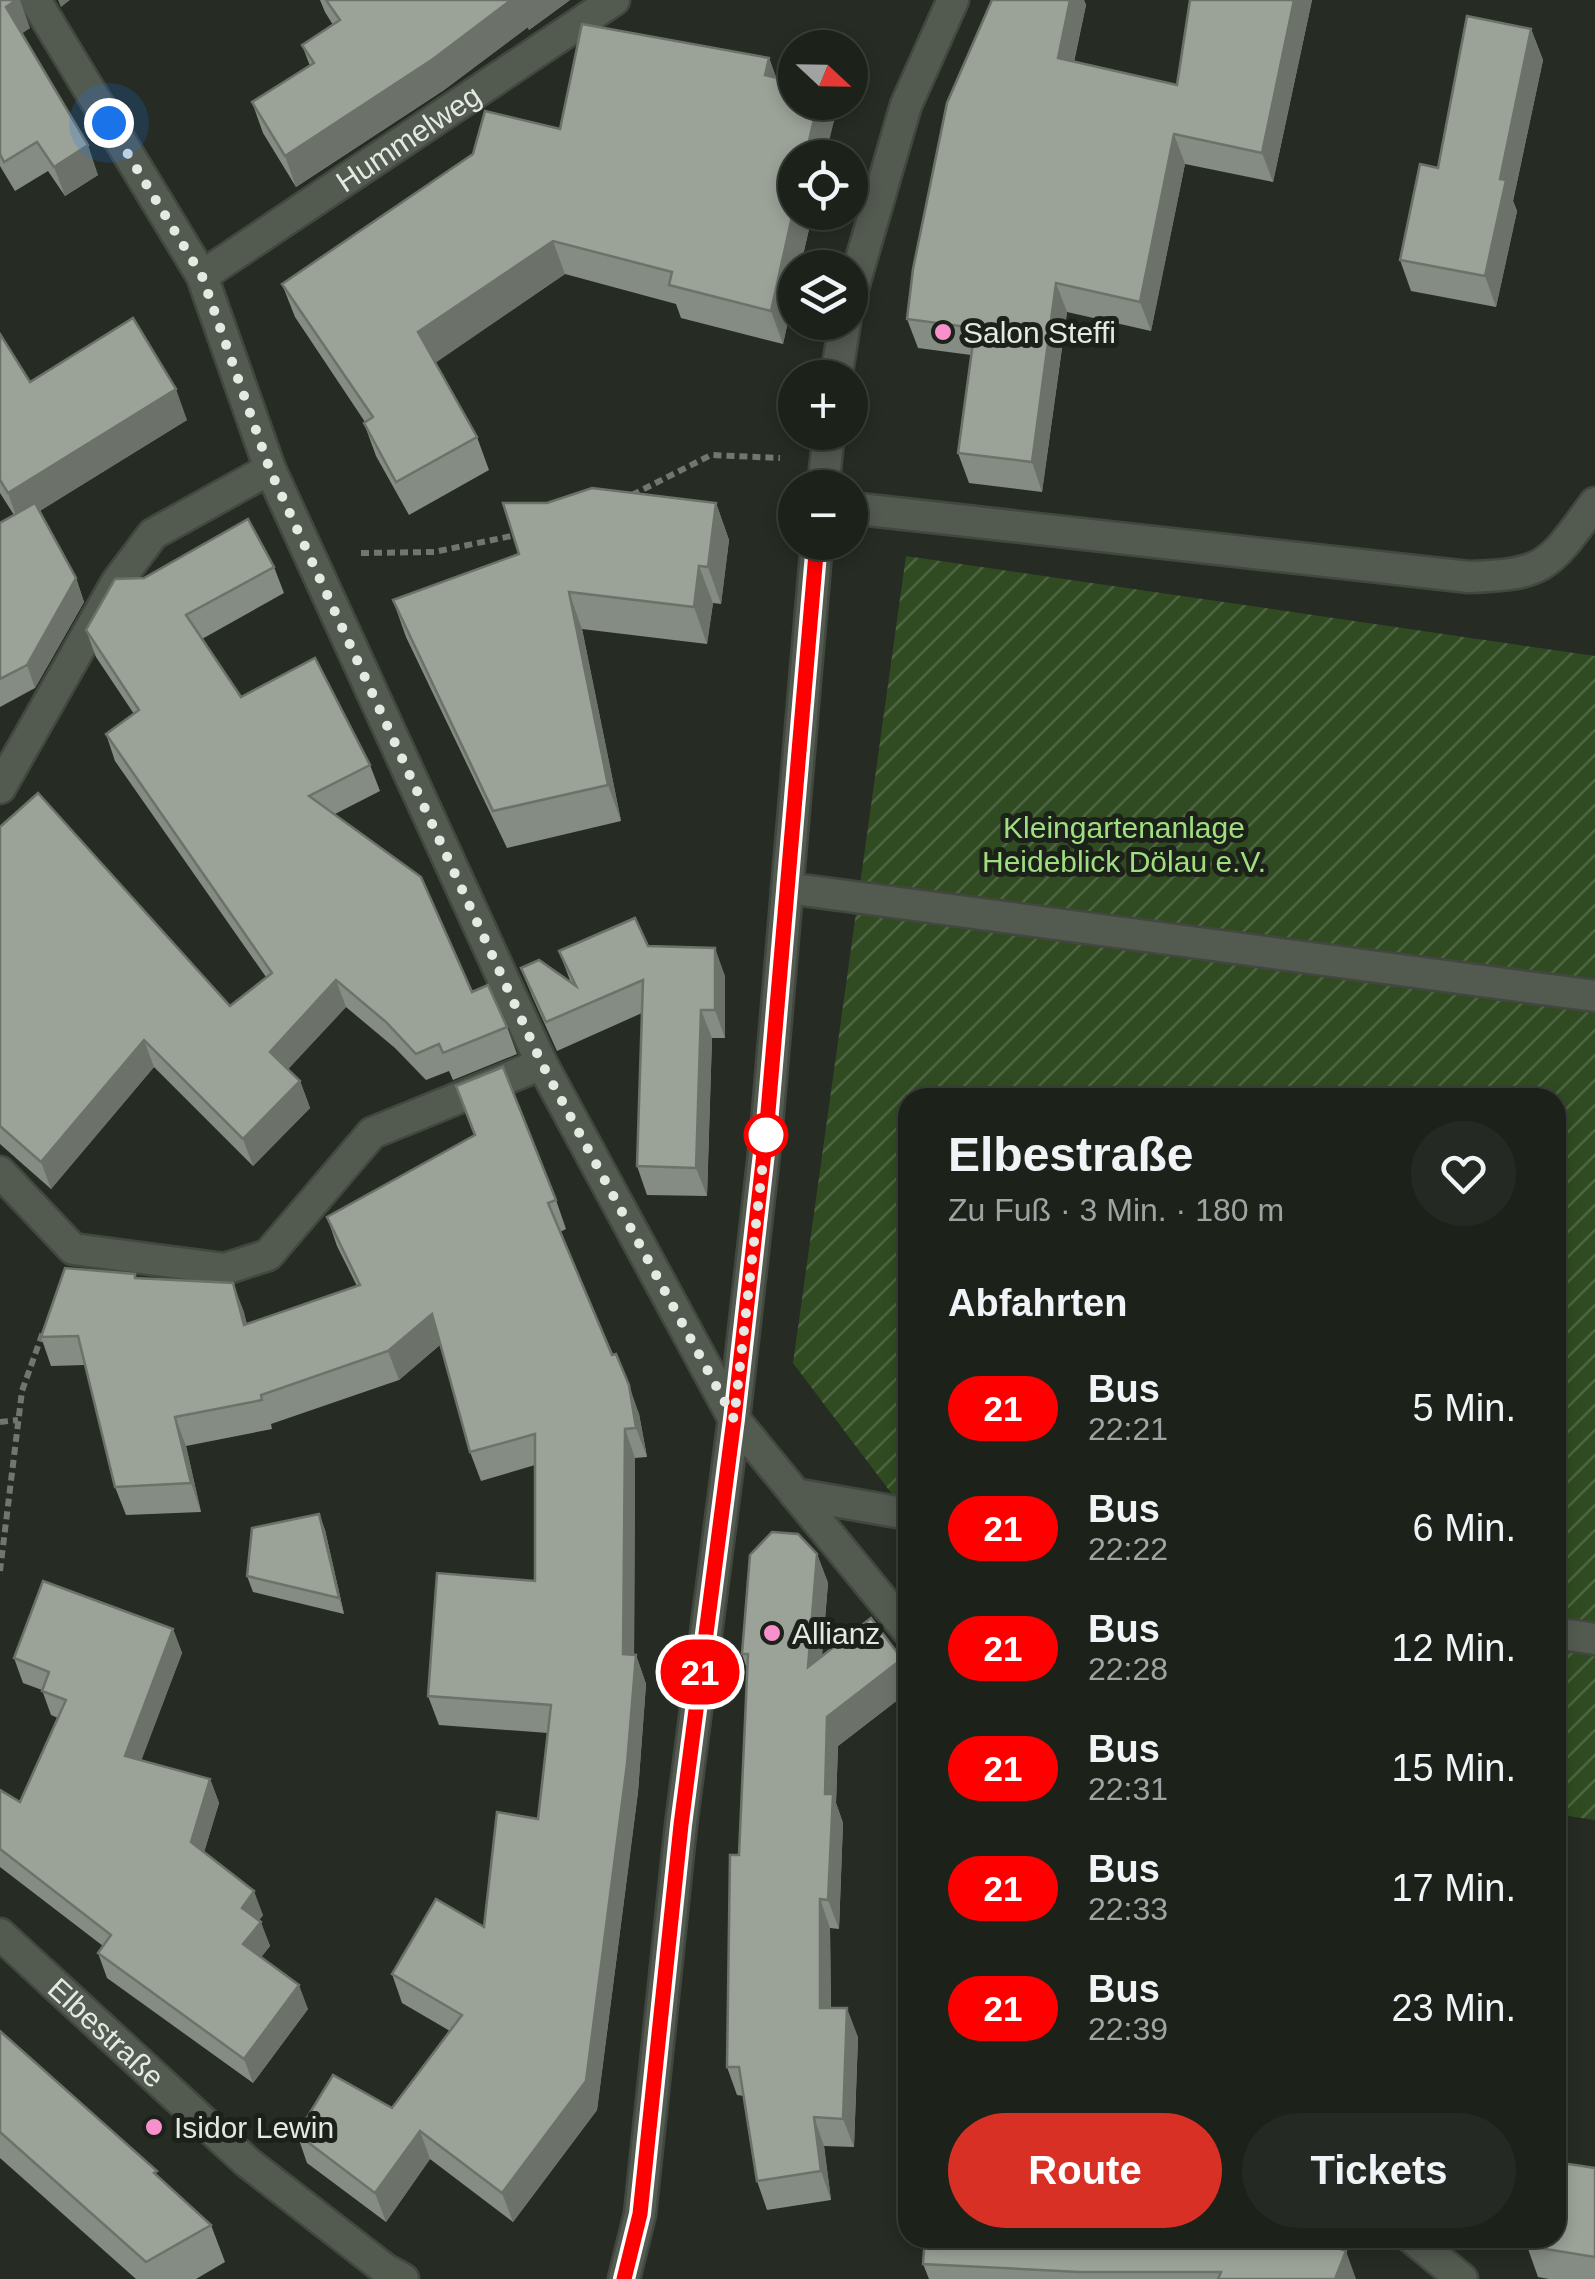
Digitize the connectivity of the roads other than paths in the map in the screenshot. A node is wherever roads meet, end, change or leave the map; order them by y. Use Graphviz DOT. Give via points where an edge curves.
graph roads {
  1 [pos="35,0"];
  2 [pos="614,0"];
  3 [pos="953,0"];
  4 [pos="864,250"];
  5 [pos="202,276"];
  6 [pos="270,470"];
  7 [pos="1595,504"];
  8 [pos="868,510"];
  9 [pos="815,560"];
  10 [pos="0,788"];
  11 [pos="787,888"];
  12 [pos="1595,996"];
  13 [pos="542,1064"];
  14 [pos="0,1172"];
  15 [pos="74,1249"];
  16 [pos="59,1288"];
  17 [pos="734,1419"];
  18 [pos="795,1494"];
  19 [pos="898,1512"];
  20 [pos="898,1618"];
  21 [pos="1566,1634"];
  22 [pos="1595,1640"];
  23 [pos="0,1934"];
  24 [pos="1419,2248"];
  25 [pos="1433,2270"];
  26 [pos="403,2279"];
  27 [pos="624,2279"];
  28 [pos="1462,2279"];
  1 -- 5 [label="street"];
  2 -- 5 [label="street, Hummelweg"];
  3 -- 4 [label="street" via="906,106"];
  5 -- 6 [label="street"];
  6 -- 10 [label="street" via="154,534 117,582"];
  6 -- 13 [label="street"];
  7 -- 8 [label="street" via="1561,550 1532,572 1469,577"];
  9 -- 11 [label="street"];
  11 -- 12 [label="street"];
  11 -- 17 [label="street"];
  13 -- 15 [label="street" via="372,1133 268,1255 225,1270"];
  13 -- 17 [label="street"];
  14 -- 15 [label="street"];
  15 -- 16 [label="street"];
  17 -- 18 [label="street"];
  17 -- 27 [label="street" via="640,2214"];
  18 -- 19 [label="street"];
  18 -- 20 [label="street"];
  21 -- 22 [label="street"];
  23 -- 26 [label="street, Elbestraße" via="247,2162"];
  24 -- 25 [label="street"];
  25 -- 28 [label="street"];
}
